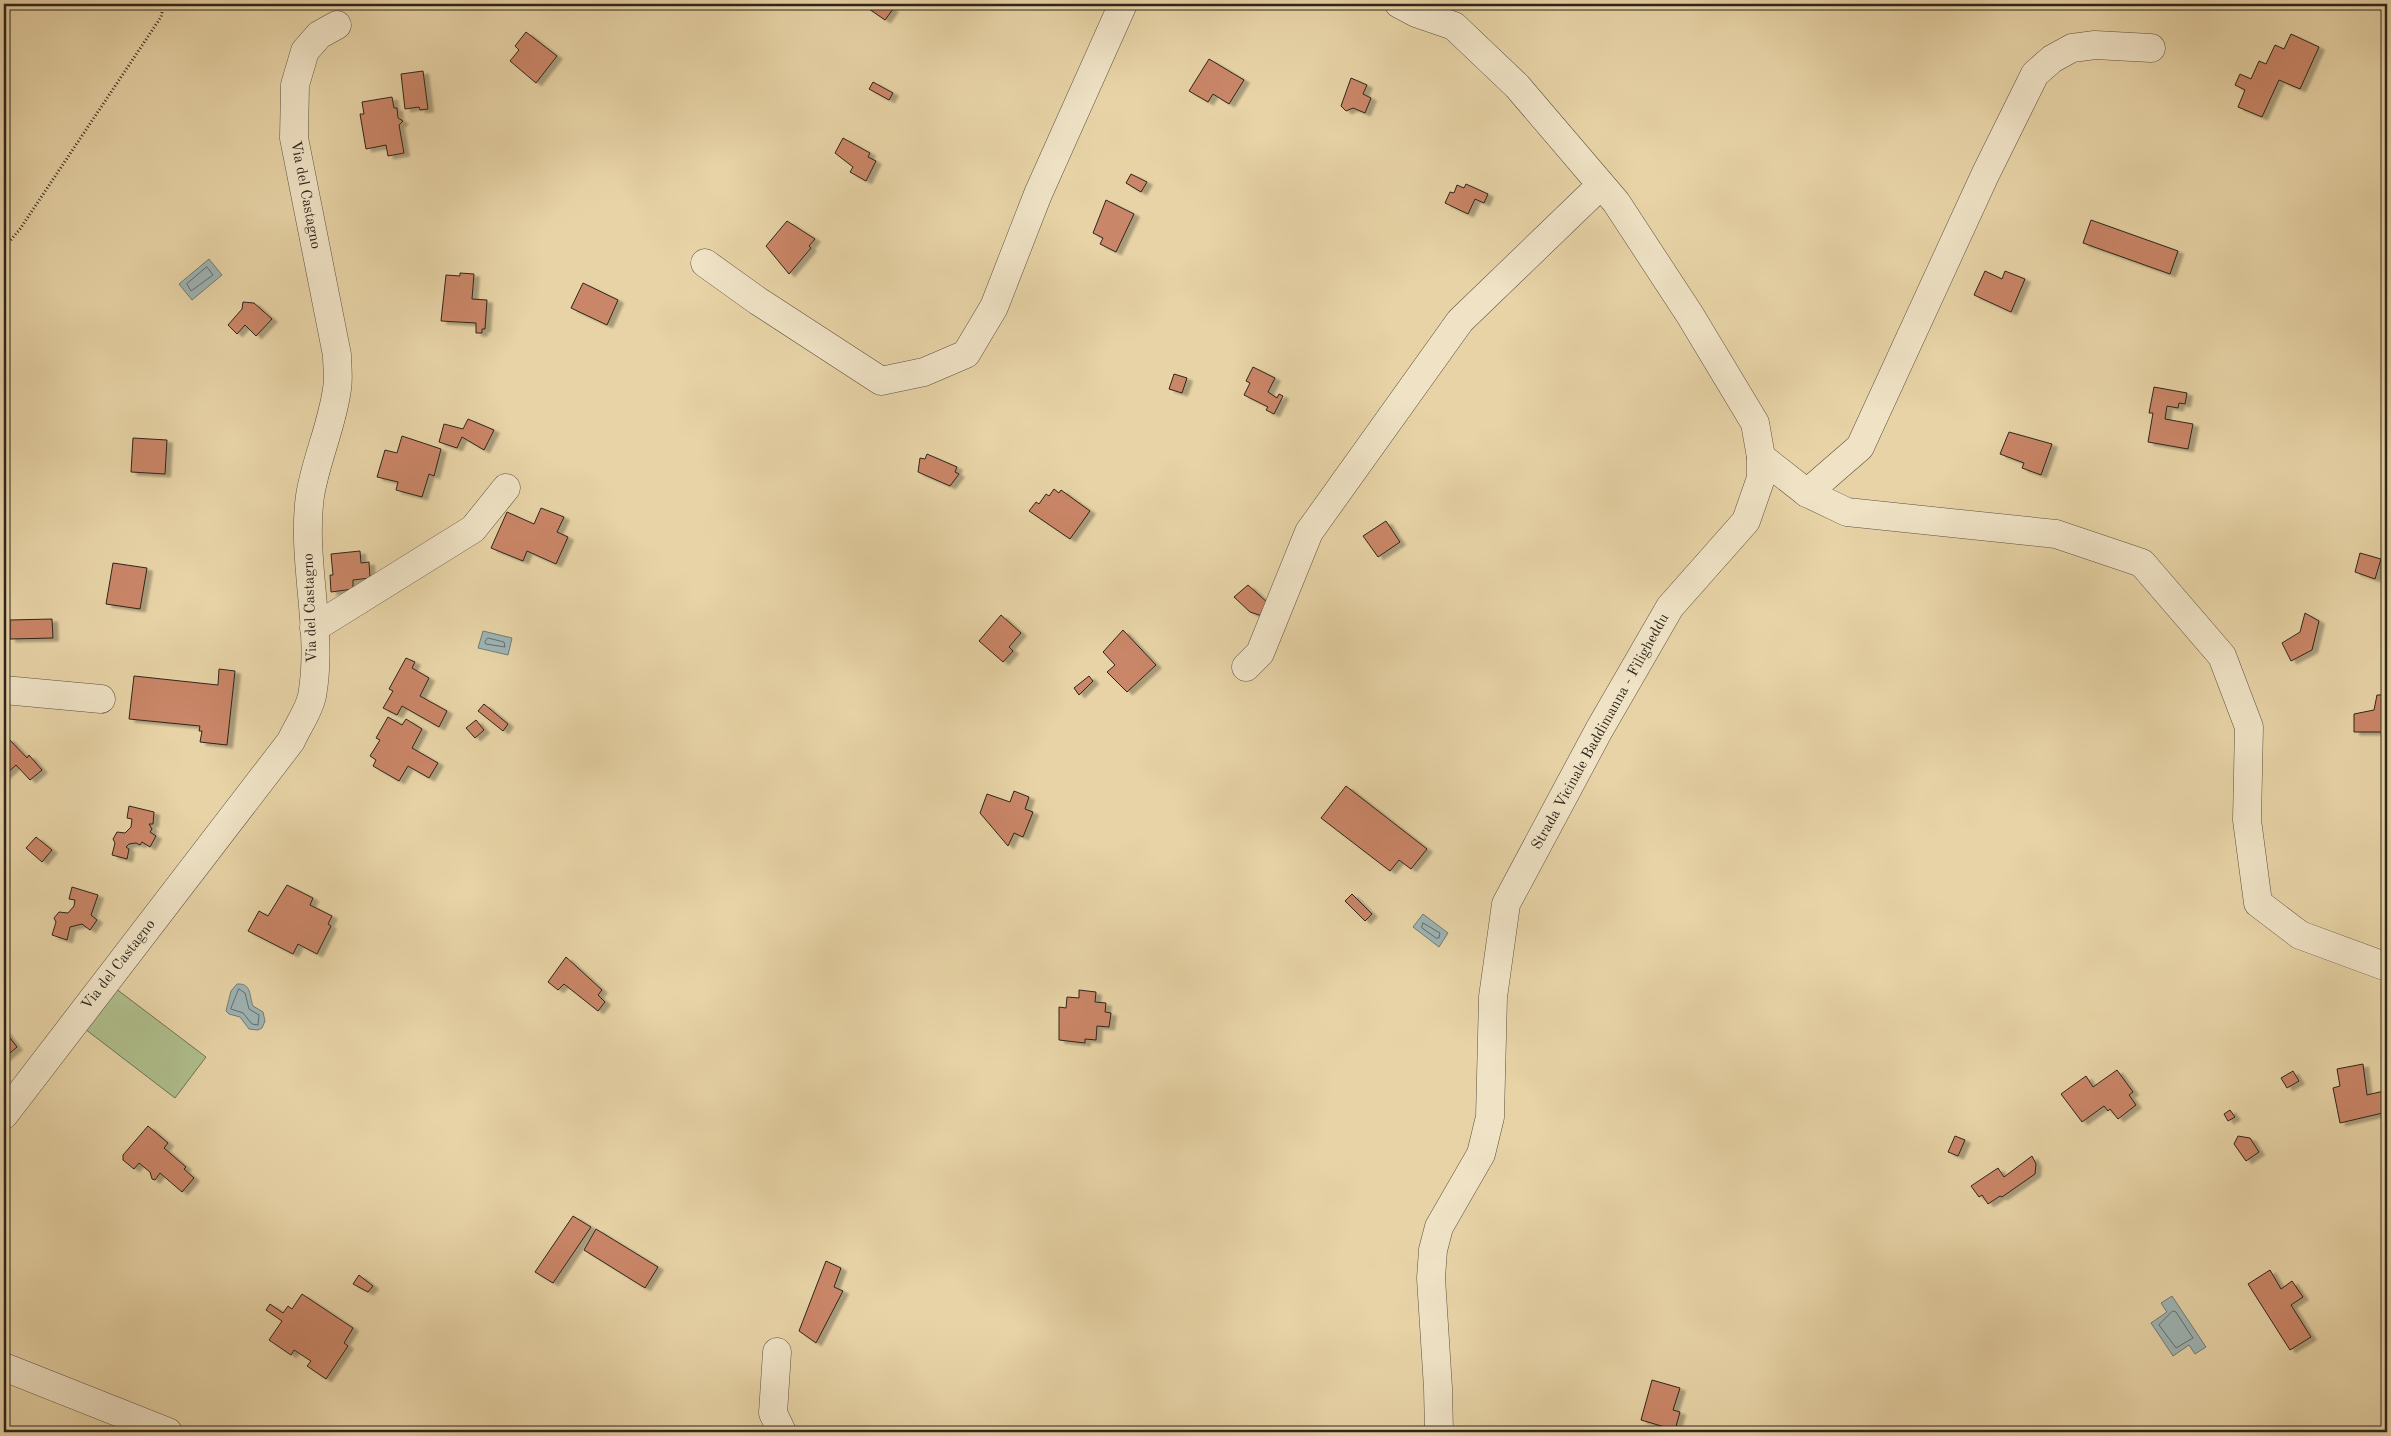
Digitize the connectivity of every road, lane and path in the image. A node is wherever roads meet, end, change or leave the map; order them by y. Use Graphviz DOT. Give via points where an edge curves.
graph roads {
  1 [pos="164,4"];
  2 [pos="1123,4"];
  3 [pos="1398,4"];
  4 [pos="338,25"];
  5 [pos="2151,48"];
  6 [pos="1601,185"];
  7 [pos="4,248"];
  8 [pos="705,263"];
  9 [pos="1761,457"];
  10 [pos="506,488"];
  11 [pos="1807,493"];
  12 [pos="314,628"];
  13 [pos="1246,667"];
  14 [pos="4,690"];
  15 [pos="101,699"];
  16 [pos="2387,967"];
  17 [pos="4,1114"];
  18 [pos="777,1352"];
  19 [pos="4,1367"];
  20 [pos="168,1432"];
  21 [pos="782,1432"];
  22 [pos="1439,1432"];
  1 -- 7 [label="path" via="161,17 20,229"];
  2 -- 8 [label="street" via="1038,194 994,307 966,354 924,372 881,381 758,302"];
  3 -- 6 [label="street, Strada Vicinale Baddimanna - Filigheddu" via="1454,26 1517,86"];
  4 -- 12 [label="street, Via del Castagno" via="319,35 306,51 295,85 294,138 337,355 338,387 310,497 308,530"];
  5 -- 11 [label="street" via="2095,45 2072,48 2052,58 2035,74 1860,447"];
  6 -- 9 [label="street, Strada Vicinale Baddimanna - Filigheddu" via="1616,202 1684,307 1755,423"];
  6 -- 13 [label="street" via="1460,320 1309,532 1260,654"];
  9 -- 11 [label="street"];
  9 -- 22 [label="street, Strada Vicinale Baddimanna - Filigheddu" via="1761,478 1746,522 1670,608 1599,730 1506,904 1493,997 1490,1117 1481,1154 1439,1227 1433,1250 1431,1278"];
  10 -- 12 [label="street" via="473,529"];
  11 -- 16 [label="street" via="1846,512 2056,534 2142,563 2222,656 2249,727 2247,820 2258,903 2300,935"];
  12 -- 17 [label="street, Via del Castagno" via="311,698 291,741"];
  14 -- 15 [label="street"];
  18 -- 21 [label="street" via="773,1413"];
  19 -- 20 [label="street"];
}
